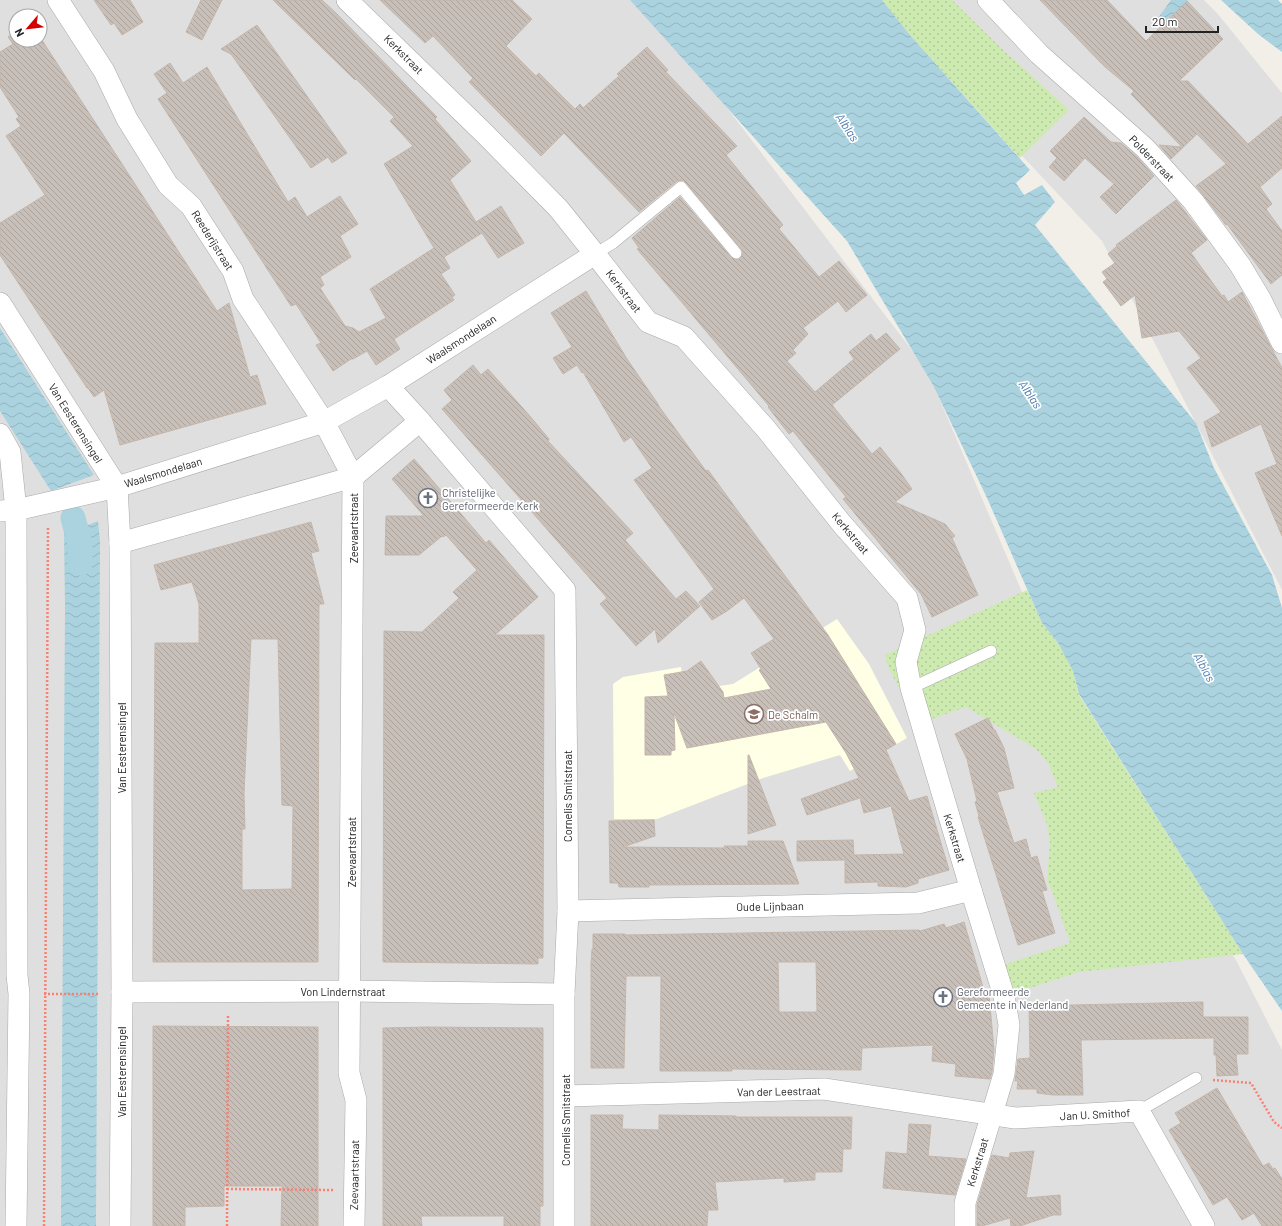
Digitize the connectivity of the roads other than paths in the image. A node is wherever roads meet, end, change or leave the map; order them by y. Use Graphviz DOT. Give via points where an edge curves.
graph roads {
  1 [pos="58,0"];
  2 [pos="347,0"];
  3 [pos="988,0"];
  4 [pos="595,254"];
  5 [pos="736,254"];
  6 [pos="0,303"];
  7 [pos="1282,343"];
  8 [pos="388,386"];
  9 [pos="420,420"];
  10 [pos="324,422"];
  11 [pos="0,434"];
  12 [pos="353,476"];
  13 [pos="117,487"];
  14 [pos="8,511"];
  15 [pos="120,543"];
  16 [pos="991,652"];
  17 [pos="911,688"];
  18 [pos="8,741"];
  19 [pos="971,890"];
  20 [pos="568,911"];
  21 [pos="8,975"];
  22 [pos="350,991"];
  23 [pos="112,993"];
  24 [pos="564,994"];
  25 [pos="1196,1078"];
  26 [pos="565,1096"];
  27 [pos="1139,1111"];
  28 [pos="991,1116"];
  29 [pos="16,1226"];
  30 [pos="120,1226"];
  31 [pos="354,1226"];
  32 [pos="564,1226"];
  33 [pos="966,1226"];
  34 [pos="1204,1226"];
  1 -- 10 [label="street, Reederijstraat" via="104,71 127,119 168,185 191,206 233,271 243,299"];
  2 -- 4 [label="street, Kerkstraat" via="558,208"];
  3 -- 7 [label="street, Polderstraat" via="1039,54 1145,148 1193,201 1240,265"];
  4 -- 5 [label="lane" via="613,243 681,187"];
  4 -- 8 [label="street, Waalsmondelaan"];
  4 -- 17 [label="street, Kerkstraat" via="648,322 684,337 766,429 842,524 907,598 915,630 906,662"];
  6 -- 13 [label="street, Van Eesterensingel"];
  8 -- 9 [label="street, Cornelis Smitstraat"];
  8 -- 10 [label="street, Waalsmondelaan"];
  9 -- 12 [label="street"];
  9 -- 20 [label="street, Cornelis Smitstraat" via="565,590"];
  10 -- 12 [label="street"];
  10 -- 13 [label="street, Waalsmondelaan"];
  11 -- 14 [label="street" via="10,452"];
  12 -- 15 [label="street"];
  12 -- 22 [label="street, Zeevaartstraat"];
  13 -- 14 [label="street, Waalsmondelaan"];
  13 -- 15 [label="street, Van Eesterensingel"];
  14 -- 18 [label="street"];
  15 -- 23 [label="street, Van Eesterensingel"];
  16 -- 17 [label="lane"];
  17 -- 19 [label="street, Kerkstraat"];
  18 -- 21 [label="street"];
  19 -- 20 [label="street, Oude Lijnbaan" via="918,902"];
  19 -- 28 [label="street, Kerkstraat" via="1004,996 1009,1025 1004,1074"];
  20 -- 24 [label="street, Cornelis Smitstraat"];
  21 -- 29 [label="street" via="19,994"];
  22 -- 23 [label="street, Von Lindernstraat"];
  22 -- 24 [label="street, Von Lindernstraat"];
  22 -- 31 [label="street, Zeevaartstraat" via="349,1073 356,1100"];
  23 -- 30 [label="street, Van Eesterensingel"];
  24 -- 26 [label="street, Cornelis Smitstraat"];
  25 -- 27 [label="lane"];
  26 -- 28 [label="street, Van der Leestraat" via="824,1089"];
  26 -- 32 [label="street, Cornelis Smitstraat"];
  27 -- 28 [label="street, Jan U. Smithof" via="1015,1118"];
  27 -- 34 [label="street, Jan U. Smithof"];
  28 -- 33 [label="street, Kerkstraat" via="964,1203"];
}
